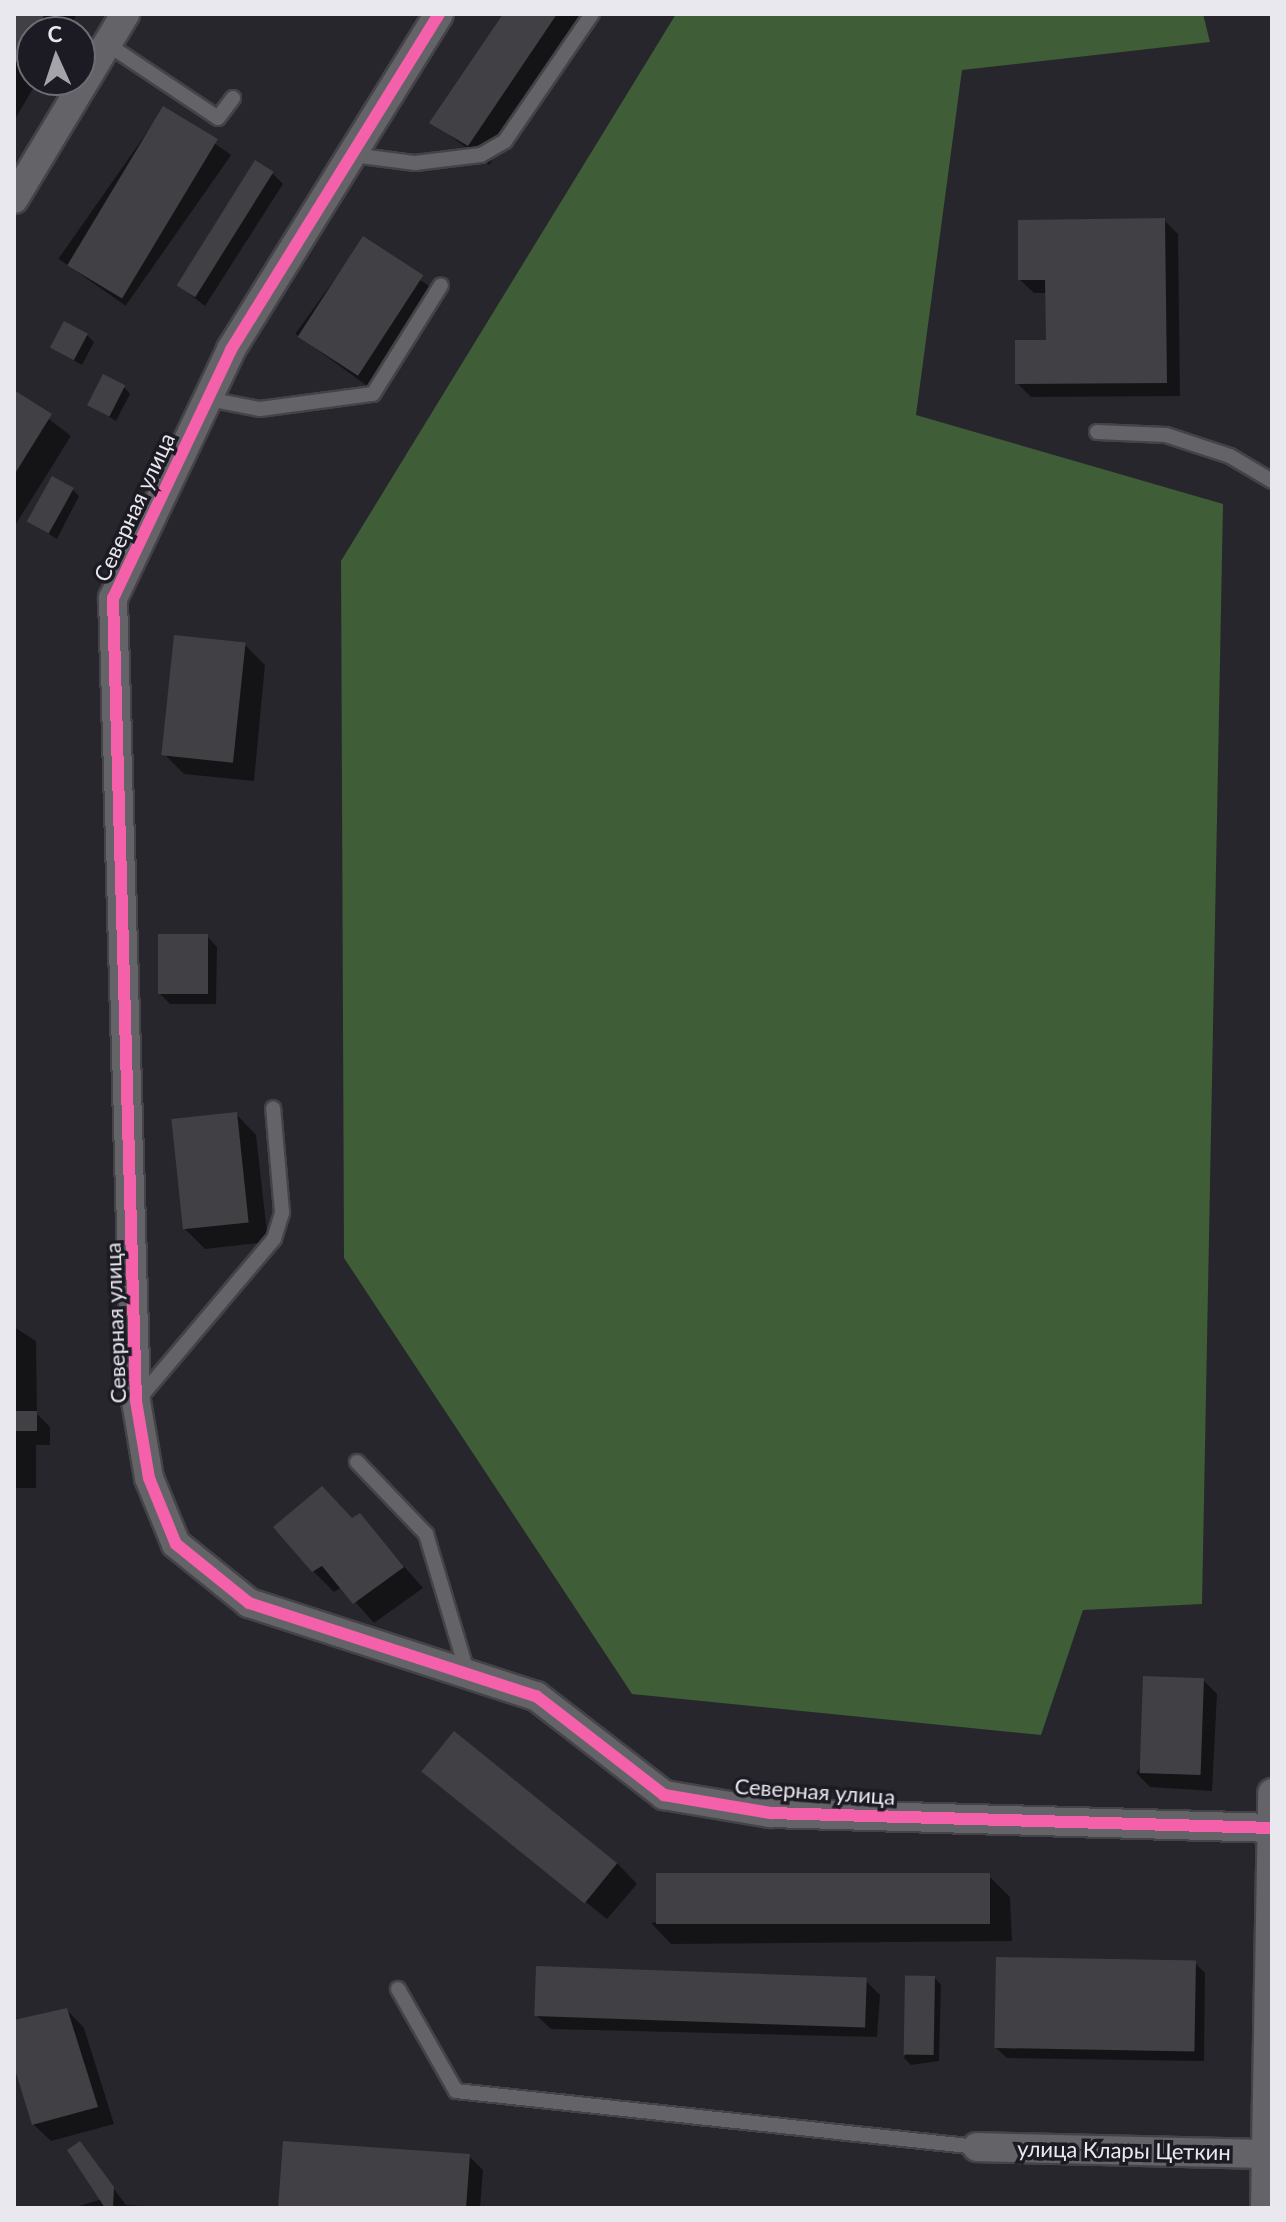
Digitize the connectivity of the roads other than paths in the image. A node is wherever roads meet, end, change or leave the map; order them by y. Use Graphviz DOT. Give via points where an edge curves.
graph roads {
  1 [pos="125,14"];
  2 [pos="439,14"];
  3 [pos="592,14"];
  4 [pos="107,44"];
  5 [pos="233,98"];
  6 [pos="353,155"];
  7 [pos="14,199"];
  8 [pos="441,285"];
  9 [pos="208,399"];
  10 [pos="1097,432"];
  11 [pos="1272,481"];
  12 [pos="273,1108"];
  13 [pos="136,1401"];
  14 [pos="357,1462"];
  15 [pos="469,1675"];
  16 [pos="1272,1793"];
  17 [pos="1271,1828"];
  18 [pos="398,1989"];
  19 [pos="977,2147"];
  20 [pos="1269,2154"];
  21 [pos="1265,2208"];
  1 -- 4 [label="street"];
  2 -- 6 [label="street, Северная улица"];
  3 -- 6 [label="lane" via="505,141 481,155 415,163"];
  4 -- 5 [label="lane" via="218,118"];
  4 -- 7 [label="street"];
  6 -- 9 [label="street, Северная улица"];
  8 -- 9 [label="lane" via="373,394 260,409"];
  9 -- 13 [label="street, Северная улица" via="113,598"];
  10 -- 11 [label="lane" via="1166,435 1230,456"];
  12 -- 13 [label="lane" via="282,1212 274,1239"];
  13 -- 15 [label="street, Северная улица" via="149,1478 176,1544 249,1603"];
  14 -- 15 [label="lane" via="426,1534"];
  15 -- 17 [label="street, Северная улица" via="536,1696 664,1795 770,1813"];
  16 -- 17 [label="street"];
  17 -- 20 [label="street"];
  18 -- 19 [label="lane" via="456,2091"];
  19 -- 20 [label="street, улица Клары Цеткин"];
  20 -- 21 [label="street"];
}
